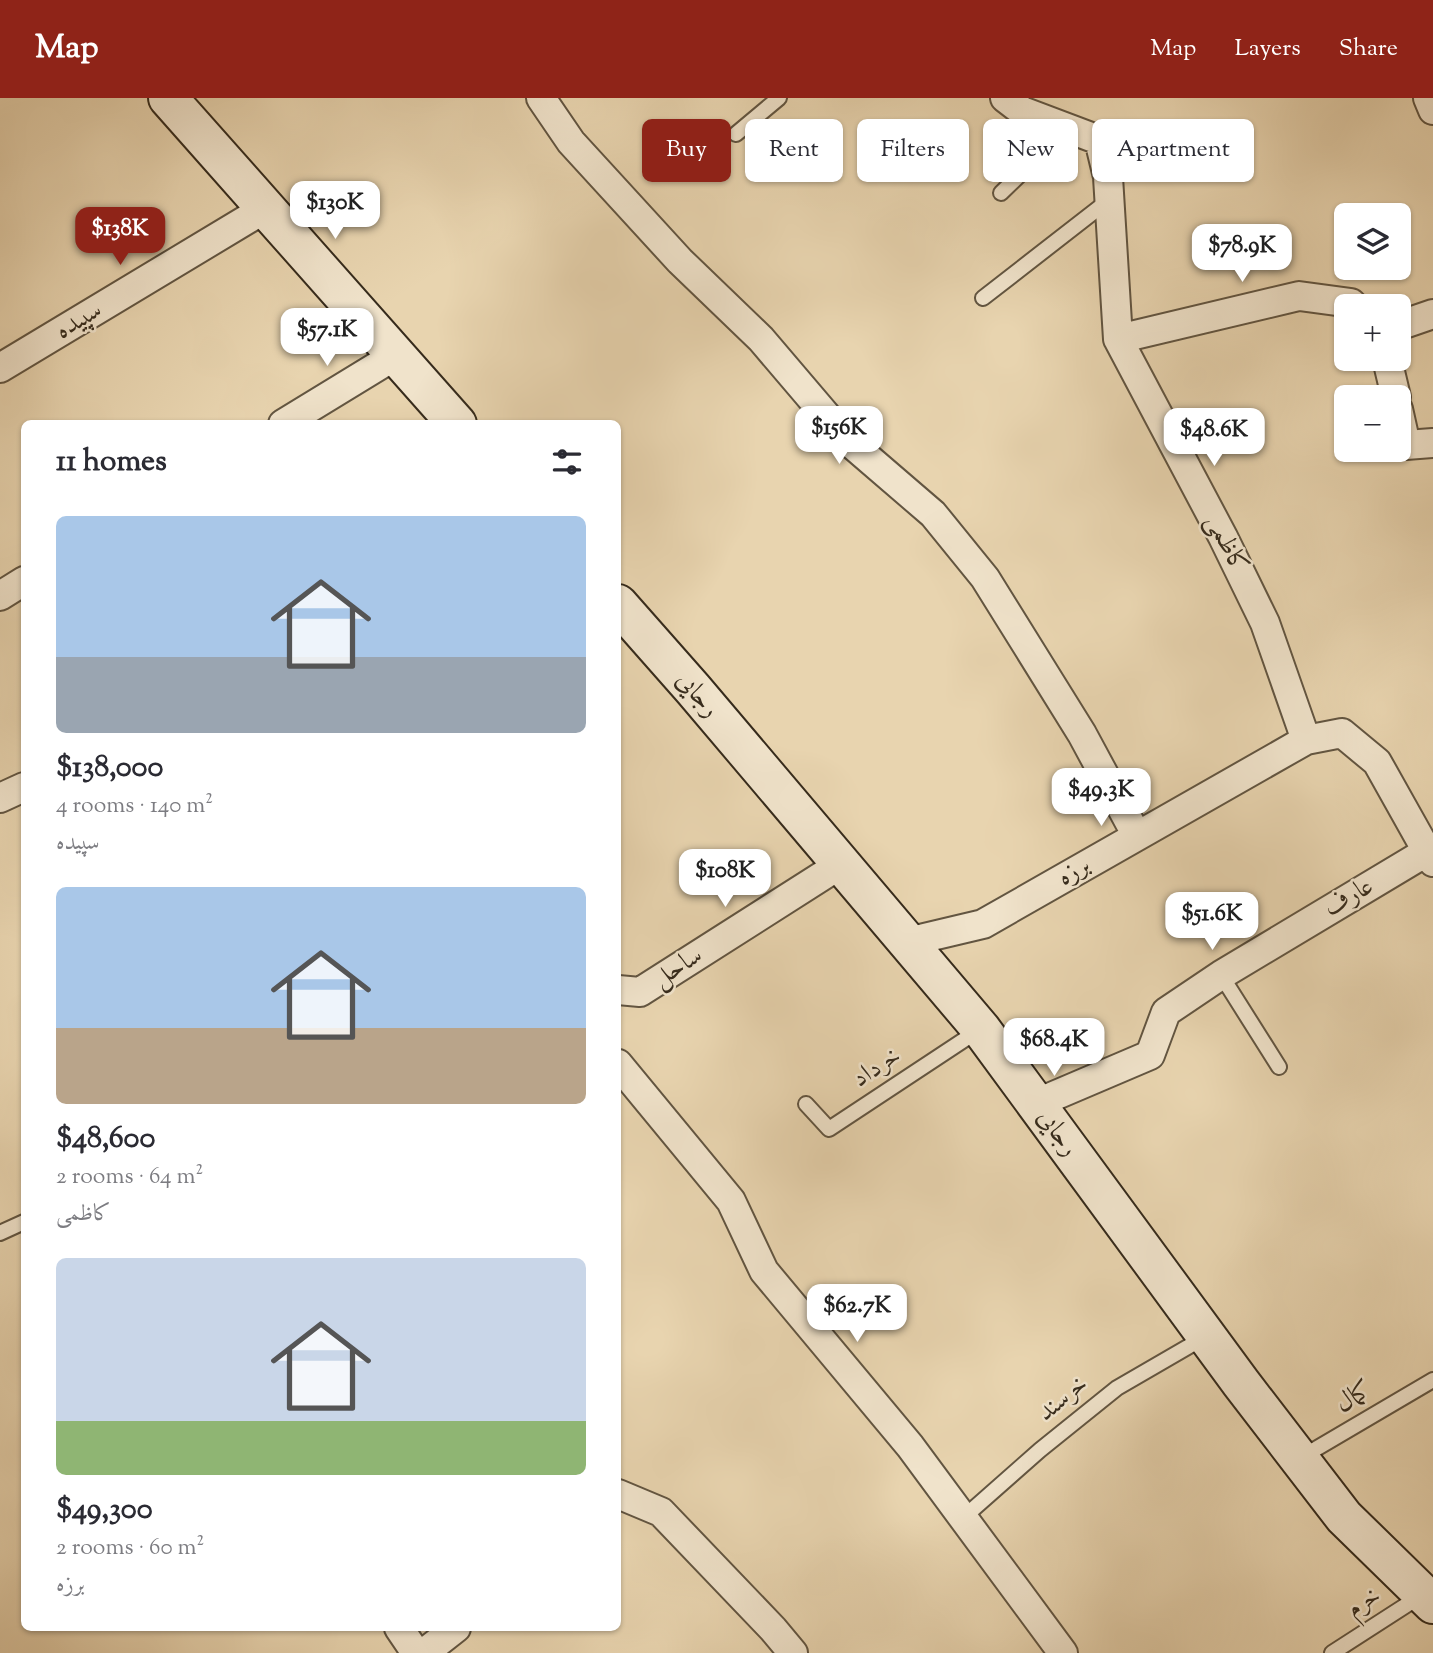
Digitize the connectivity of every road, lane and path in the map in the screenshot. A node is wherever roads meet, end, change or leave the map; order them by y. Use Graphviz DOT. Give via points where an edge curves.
graph roads {
  1 [pos="168,98"];
  2 [pos="541,98"];
  3 [pos="779,98"];
  4 [pos="1005,98"];
  5 [pos="1428,98"];
  6 [pos="1433,110"];
  7 [pos="1044,119"];
  8 [pos="1078,132"];
  9 [pos="736,134"];
  10 [pos="1012,182"];
  11 [pos="1001,193"];
  12 [pos="1109,200"];
  13 [pos="266,208"];
  14 [pos="983,298"];
  15 [pos="1334,301"];
  16 [pos="1433,314"];
  17 [pos="1411,322"];
  18 [pos="1118,340"];
  19 [pos="396,355"];
  20 [pos="0,368"];
  21 [pos="290,420"];
  22 [pos="453,420"];
  23 [pos="1433,443"];
  24 [pos="1411,445"];
  25 [pos="21,583"];
  26 [pos="0,596"];
  27 [pos="621,607"];
  28 [pos="1306,740"];
  29 [pos="21,788"];
  30 [pos="0,799"];
  31 [pos="1138,836"];
  32 [pos="1431,853"];
  33 [pos="841,864"];
  34 [pos="907,942"];
  35 [pos="1221,975"];
  36 [pos="621,990"];
  37 [pos="981,1029"];
  38 [pos="1279,1067"];
  39 [pos="621,1068"];
  40 [pos="806,1104"];
  41 [pos="1035,1104"];
  42 [pos="21,1223"];
  43 [pos="0,1233"];
  44 [pos="1206,1336"];
  45 [pos="1433,1380"];
  46 [pos="1299,1458"];
  47 [pos="621,1496"];
  48 [pos="963,1518"];
  49 [pos="1428,1599"];
  50 [pos="401,1631"];
  51 [pos="452,1631"];
  52 [pos="416,1653"];
  53 [pos="424,1653"];
  54 [pos="793,1653"];
  55 [pos="1063,1653"];
  56 [pos="1332,1653"];
  1 -- 13 [label="street"];
  2 -- 31 [label="street" via="571,142 680,261 761,339 847,440 933,514 985,578 1082,734"];
  3 -- 9 [label="lane"];
  4 -- 7 [label="street, کاظمی"];
  5 -- 6 [label="street"];
  8 -- 12 [label="street, کاظمی" via="1100,140"];
  10 -- 11 [label="lane"];
  12 -- 14 [label="lane"];
  12 -- 18 [label="street, کاظمی"];
  13 -- 19 [label="street"];
  13 -- 20 [label="street, سپیده"];
  15 -- 18 [label="street" via="1298,296"];
  16 -- 17 [label="street"];
  18 -- 28 [label="street, کاظمی" via="1265,623"];
  19 -- 21 [label="street"];
  19 -- 22 [label="street"];
  23 -- 24 [label="street"];
  25 -- 26 [label="street"];
  27 -- 33 [label="street, رجایی"];
  28 -- 31 [label="street, برزه"];
  28 -- 32 [label="street" via="1342,733 1377,762"];
  29 -- 30 [label="street"];
  31 -- 34 [label="street, برزه" via="982,924"];
  32 -- 35 [label="street, عارف"];
  33 -- 34 [label="street, رجایی"];
  33 -- 36 [label="street, ساحل" via="640,992"];
  34 -- 37 [label="street, رجایی"];
  35 -- 38 [label="lane"];
  35 -- 41 [label="street, عارف" via="1166,1012 1150,1055"];
  37 -- 40 [label="lane, خرداد" via="829,1129"];
  37 -- 41 [label="street, رجایی"];
  39 -- 48 [label="street" via="731,1200 764,1271 910,1446"];
  41 -- 44 [label="street, رجایی"];
  42 -- 43 [label="lane"];
  44 -- 46 [label="street, رجایی"];
  44 -- 48 [label="lane, خرسند" via="1117,1388"];
  45 -- 46 [label="lane, کمال"];
  46 -- 49 [label="street, رجایی" via="1343,1517"];
  47 -- 54 [label="street" via="661,1512"];
  48 -- 55 [label="street"];
  49 -- 56 [label="lane, خرم"];
  50 -- 52 [label="street"];
  51 -- 53 [label="street"];
}
